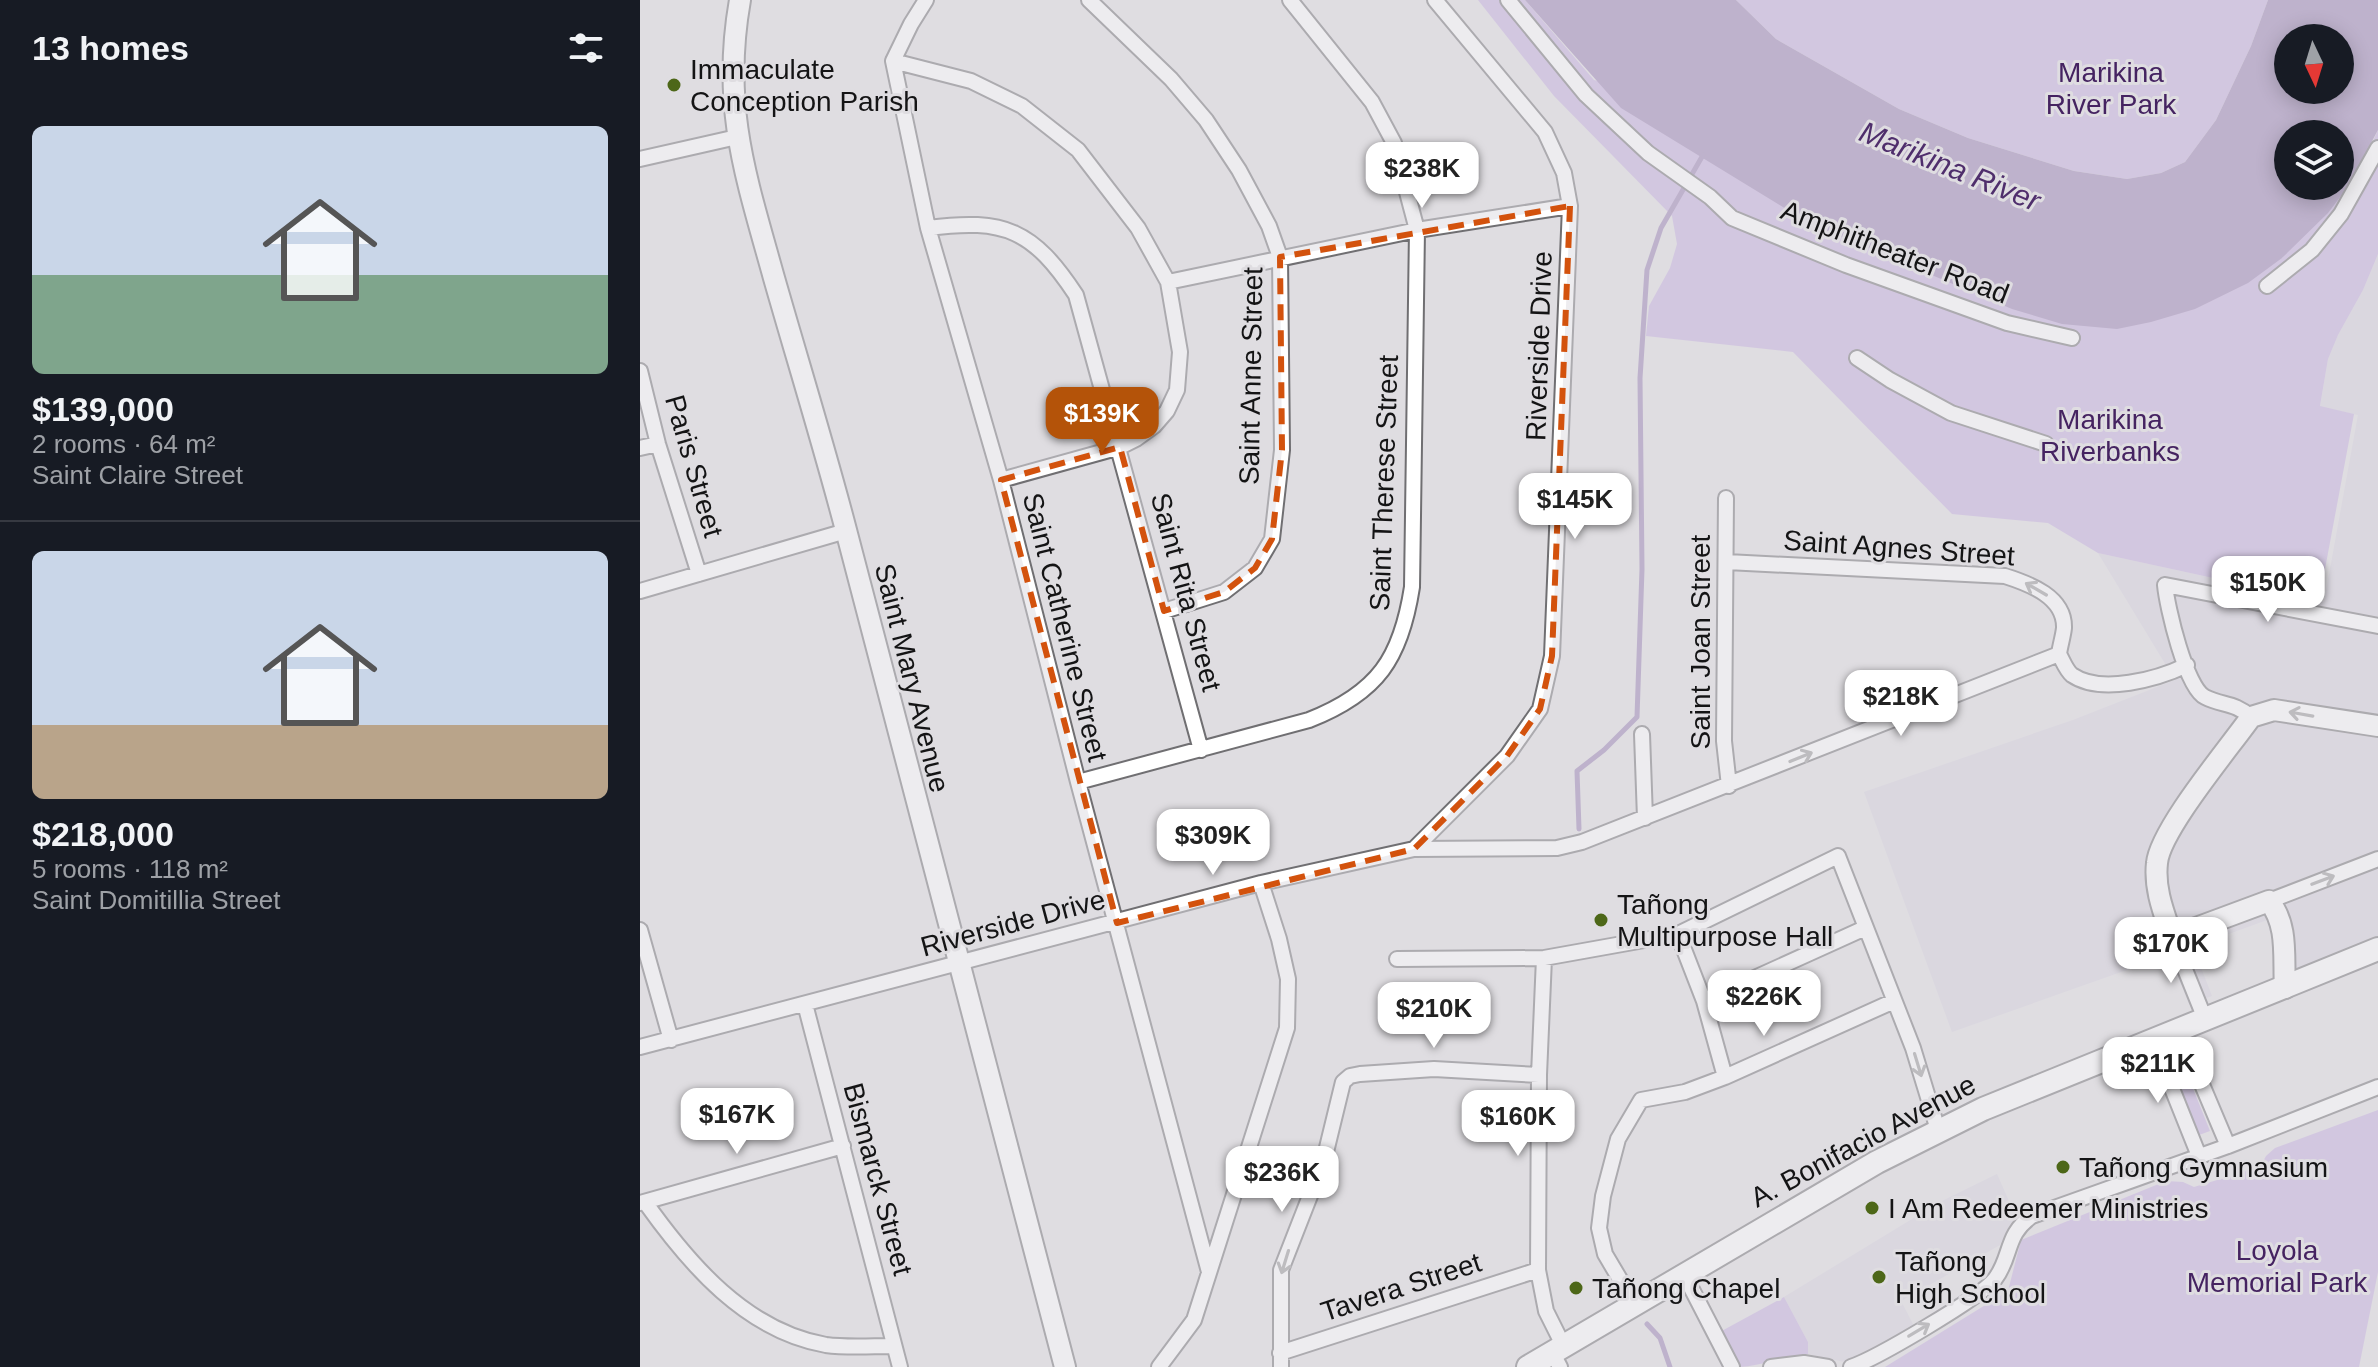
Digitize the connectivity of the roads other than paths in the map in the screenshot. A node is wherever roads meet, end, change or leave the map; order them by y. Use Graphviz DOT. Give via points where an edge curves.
graph roads {
  1 [pos="740,0"];
  2 [pos="926,0"];
  3 [pos="1089,0"];
  4 [pos="1290,0"];
  5 [pos="1435,0"];
  6 [pos="1508,0"];
  7 [pos="893,61"];
  8 [pos="737,137"];
  9 [pos="2378,148"];
  10 [pos="640,159"];
  11 [pos="1570,206"];
  12 [pos="928,228"];
  13 [pos="1417,230"];
  14 [pos="1280,257"];
  15 [pos="1168,282"];
  16 [pos="2267,286"];
  17 [pos="2072,338"];
  18 [pos="1857,358"];
  19 [pos="640,371"];
  20 [pos="658,444"];
  21 [pos="2046,444"];
  22 [pos="1120,447"];
  23 [pos="640,448"];
  24 [pos="1001,480"];
  25 [pos="1726,498"];
  26 [pos="846,531"];
  27 [pos="1727,562"];
  28 [pos="699,574"];
  29 [pos="640,591"];
  30 [pos="1164,611"];
  31 [pos="2378,626"];
  32 [pos="2059,654"];
  33 [pos="2187,665"];
  34 [pos="2251,717"];
  35 [pos="2378,726"];
  36 [pos="1642,734"];
  37 [pos="1201,750"];
  38 [pos="1078,782"];
  39 [pos="1729,786"];
  40 [pos="1645,818"];
  41 [pos="1414,849"];
  42 [pos="2378,859"];
  43 [pos="1261,883"];
  44 [pos="2269,901"];
  45 [pos="1117,923"];
  46 [pos="1865,928"];
  47 [pos="640,930"];
  48 [pos="1678,934"];
  49 [pos="2172,937"];
  50 [pos="2378,949"];
  51 [pos="1544,958"];
  52 [pos="1397,959"];
  53 [pos="956,965"];
  54 [pos="2285,988"];
  55 [pos="1704,1001"];
  56 [pos="1894,1001"];
  57 [pos="805,1004"];
  58 [pos="2205,1019"];
  59 [pos="2179,1030"];
  60 [pos="671,1040"];
  61 [pos="2153,1041"];
  62 [pos="640,1047"];
  63 [pos="1539,1075"];
  64 [pos="1725,1077"];
  65 [pos="2378,1087"];
  66 [pos="1938,1130"];
  67 [pos="843,1146"];
  68 [pos="2228,1146"];
  69 [pos="2199,1156"];
  70 [pos="643,1202"];
  71 [pos="1538,1270"];
  72 [pos="1209,1272"];
  73 [pos="1684,1274"];
  74 [pos="1634,1303"];
  75 [pos="894,1346"];
  76 [pos="1558,1355"];
  77 [pos="1280,1360"];
  78 [pos="900,1367"];
  79 [pos="1065,1367"];
  80 [pos="1159,1367"];
  81 [pos="1528,1367"];
  82 [pos="1732,1367"];
  83 [pos="1771,1367"];
  84 [pos="1828,1367"];
  85 [pos="1851,1367"];
  1 -- 8 [label="street, Saint Mary Avenue" via="733,72"];
  2 -- 7 [label="street"];
  3 -- 14 [label="street, Saint Anne Street" via="1206,120 1247,184"];
  4 -- 13 [label="street, Saint Therese Street" via="1372,102 1394,143"];
  5 -- 11 [label="street, Riverside Drive" via="1545,132 1564,173"];
  6 -- 17 [label="street, Amphitheater Road" via="1586,95 1648,153 1732,218 2007,323"];
  7 -- 12 [label="street, Saint Catherine Street"];
  7 -- 15 [label="street" via="971,81 1022,106 1078,150 1138,228"];
  8 -- 10 [label="street"];
  8 -- 26 [label="street, Saint Mary Avenue"];
  9 -- 16 [label="street" via="2341,214 2312,250"];
  11 -- 13 [label="street"];
  11 -- 41 [label="street, Riverside Drive" via="1552,656 1540,709 1507,756"];
  12 -- 22 [label="street, Saint Rita Street" via="1002,228 1039,247 1055,263 1076,295"];
  12 -- 24 [label="street, Saint Catherine Street"];
  13 -- 14 [label="street"];
  13 -- 37 [label="street, Saint Therese Street" via="1412,587 1396,650 1381,673 1340,708"];
  14 -- 15 [label="street"];
  14 -- 30 [label="street, Saint Anne Street" via="1282,450 1272,539 1255,568 1224,592"];
  15 -- 22 [label="street" via="1180,352 1177,390 1154,426"];
  18 -- 21 [label="street" via="1951,413"];
  19 -- 20 [label="street, Paris Street"];
  20 -- 23 [label="street"];
  20 -- 28 [label="street, Paris Street"];
  22 -- 24 [label="street"];
  22 -- 30 [label="street, Saint Rita Street"];
  24 -- 38 [label="street, Saint Catherine Street"];
  25 -- 27 [label="street, Saint Joan Street"];
  26 -- 28 [label="street"];
  26 -- 53 [label="street, Saint Mary Avenue"];
  32 -- 27 [label="street, Saint Agnes Street, one-way" via="2064,626 2058,607 2037,589 2005,576"];
  27 -- 39 [label="street, Saint Joan Street" via="1724,741"];
  28 -- 29 [label="street"];
  30 -- 37 [label="street, Saint Rita Street"];
  31 -- 33 [label="street" via="2165,585"];
  32 -- 33 [label="street" via="2069,673 2083,681 2126,684"];
  39 -- 32 [label="street, one-way"];
  33 -- 34 [label="street" via="2203,697 2235,705"];
  35 -- 34 [label="street, one-way" via="2274,710"];
  34 -- 49 [label="street" via="2161,844 2156,877"];
  36 -- 40 [label="street"];
  37 -- 38 [label="street, Saint Therese Street"];
  38 -- 45 [label="street, Saint Catherine Street"];
  39 -- 40 [label="street"];
  40 -- 41 [label="street" via="1557,848"];
  41 -- 43 [label="street, Riverside Drive"];
  44 -- 42 [label="street, one-way"];
  43 -- 45 [label="street, Riverside Drive"];
  43 -- 72 [label="street" via="1288,979 1287,1028"];
  44 -- 49 [label="street"];
  44 -- 54 [label="street" via="2283,927"];
  45 -- 53 [label="street, Riverside Drive"];
  45 -- 72 [label="street, Saint Catherine Street"];
  46 -- 48 [label="street" via="1838,856"];
  46 -- 55 [label="street"];
  46 -- 56 [label="street"];
  47 -- 60 [label="street"];
  48 -- 51 [label="street"];
  48 -- 55 [label="street"];
  49 -- 58 [label="street"];
  50 -- 54 [label="main road, A. Bonifacio Avenue"];
  51 -- 52 [label="street"];
  51 -- 63 [label="street"];
  53 -- 57 [label="street, Riverside Drive"];
  53 -- 79 [label="street, Saint Mary Avenue"];
  54 -- 58 [label="main road, A. Bonifacio Avenue"];
  55 -- 64 [label="street"];
  56 -- 64 [label="street"];
  56 -- 66 [label="street, one-way"];
  57 -- 60 [label="street, Riverside Drive"];
  57 -- 67 [label="street, Bismarck Street"];
  58 -- 59 [label="main road, A. Bonifacio Avenue"];
  59 -- 61 [label="main road, A. Bonifacio Avenue"];
  59 -- 68 [label="street"];
  60 -- 62 [label="street, Riverside Drive"];
  61 -- 66 [label="main road, A. Bonifacio Avenue"];
  61 -- 69 [label="street"];
  63 -- 71 [label="street"];
  63 -- 77 [label="street, one-way" via="1434,1069 1360,1074 1343,1082 1324,1160 1281,1270"];
  64 -- 74 [label="street" via="1641,1100 1618,1139 1599,1228 1605,1254"];
  65 -- 68 [label="street"];
  66 -- 73 [label="main road, A. Bonifacio Avenue"];
  67 -- 70 [label="street"];
  67 -- 75 [label="street, Bismarck Street"];
  68 -- 69 [label="street"];
  85 -- 69 [label="street, one-way" via="1985,1289 2001,1269 2014,1232 2032,1216"];
  70 -- 75 [label="street" via="714,1287 778,1330 826,1345"];
  71 -- 76 [label="street"];
  71 -- 77 [label="street, Tavera Street"];
  72 -- 80 [label="street" via="1194,1320"];
  73 -- 74 [label="main road, A. Bonifacio Avenue"];
  73 -- 82 [label="street"];
  74 -- 76 [label="main road, A. Bonifacio Avenue"];
  75 -- 78 [label="street, Bismarck Street"];
  76 -- 81 [label="main road, A. Bonifacio Avenue"];
  83 -- 84 [label="street"];
}
